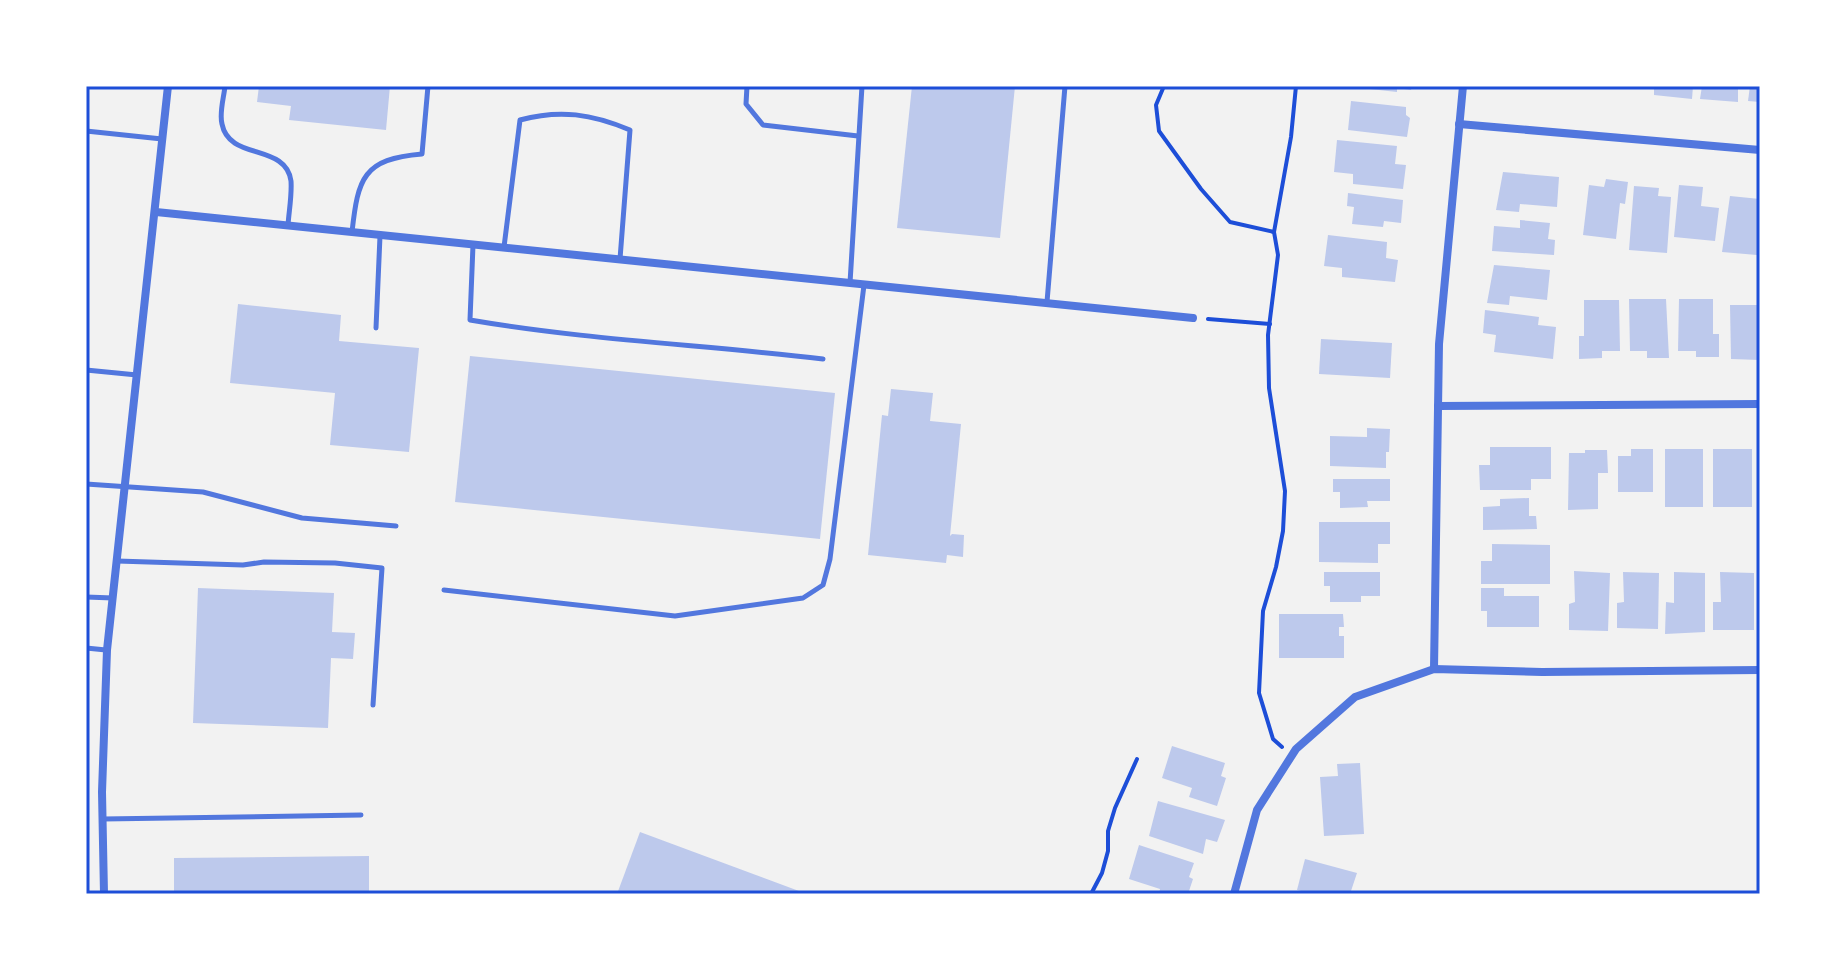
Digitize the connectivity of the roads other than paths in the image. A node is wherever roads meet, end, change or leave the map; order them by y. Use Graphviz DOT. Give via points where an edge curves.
graph roads {
  1 [pos="168,86"];
  2 [pos="225,86"];
  3 [pos="428,86"];
  4 [pos="747,86"];
  5 [pos="862,86"];
  6 [pos="1065,86"];
  7 [pos="1463,86"];
  8 [pos="1459,124"];
  9 [pos="86,131"];
  10 [pos="858,136"];
  11 [pos="163,139"];
  12 [pos="1760,150"];
  13 [pos="156,212"];
  14 [pos="288,225"];
  15 [pos="352,232"];
  16 [pos="381,235"];
  17 [pos="473,244"];
  18 [pos="504,247"];
  19 [pos="620,259"];
  20 [pos="850,283"];
  21 [pos="864,284"];
  22 [pos="1047,302"];
  23 [pos="1193,318"];
  24 [pos="376,328"];
  25 [pos="823,359"];
  26 [pos="86,370"];
  27 [pos="138,375"];
  28 [pos="1760,404"];
  29 [pos="1438,406"];
  30 [pos="86,484"];
  31 [pos="125,487"];
  32 [pos="396,526"];
  33 [pos="117,561"];
  34 [pos="444,590"];
  35 [pos="86,597"];
  36 [pos="113,598"];
  37 [pos="86,648"];
  38 [pos="107,650"];
  39 [pos="1434,669"];
  40 [pos="1760,670"];
  41 [pos="373,705"];
  42 [pos="361,815"];
  43 [pos="102,819"];
  44 [pos="104,894"];
  45 [pos="1234,894"];
  1 -- 11 [label="street"];
  2 -- 14 [label="lane" via="221,124 228,137 236,147 282,164 291,178"];
  3 -- 15 [label="lane" via="422,154 392,157 369,171 357,189"];
  4 -- 10 [label="lane" via="746,104 763,125"];
  5 -- 10 [label="lane"];
  6 -- 22 [label="lane"];
  7 -- 8 [label="street"];
  8 -- 12 [label="street"];
  8 -- 29 [label="street"];
  9 -- 11 [label="lane"];
  10 -- 20 [label="lane"];
  11 -- 13 [label="street"];
  13 -- 14 [label="street"];
  13 -- 27 [label="street"];
  14 -- 15 [label="street"];
  15 -- 16 [label="street"];
  16 -- 17 [label="street"];
  16 -- 24 [label="lane"];
  17 -- 18 [label="street"];
  17 -- 25 [label="lane" via="470,320 554,334"];
  18 -- 19 [label="street"];
  18 -- 19 [label="lane" via="520,120 548,113 604,119 630,130"];
  19 -- 20 [label="street"];
  20 -- 21 [label="street"];
  21 -- 22 [label="street"];
  21 -- 34 [label="lane" via="823,585 803,598 675,616"];
  22 -- 23 [label="street"];
  26 -- 27 [label="lane"];
  27 -- 31 [label="street"];
  28 -- 29 [label="street"];
  29 -- 39 [label="street"];
  30 -- 31 [label="lane"];
  31 -- 32 [label="lane" via="203,492 302,518"];
  31 -- 33 [label="street"];
  33 -- 36 [label="street"];
  33 -- 41 [label="lane" via="382,568"];
  35 -- 36 [label="lane"];
  36 -- 38 [label="street"];
  37 -- 38 [label="lane"];
  38 -- 43 [label="street"];
  39 -- 40 [label="street"];
  39 -- 45 [label="street" via="1355,697 1296,749 1257,810"];
  42 -- 43 [label="lane"];
  43 -- 44 [label="street"];
}
